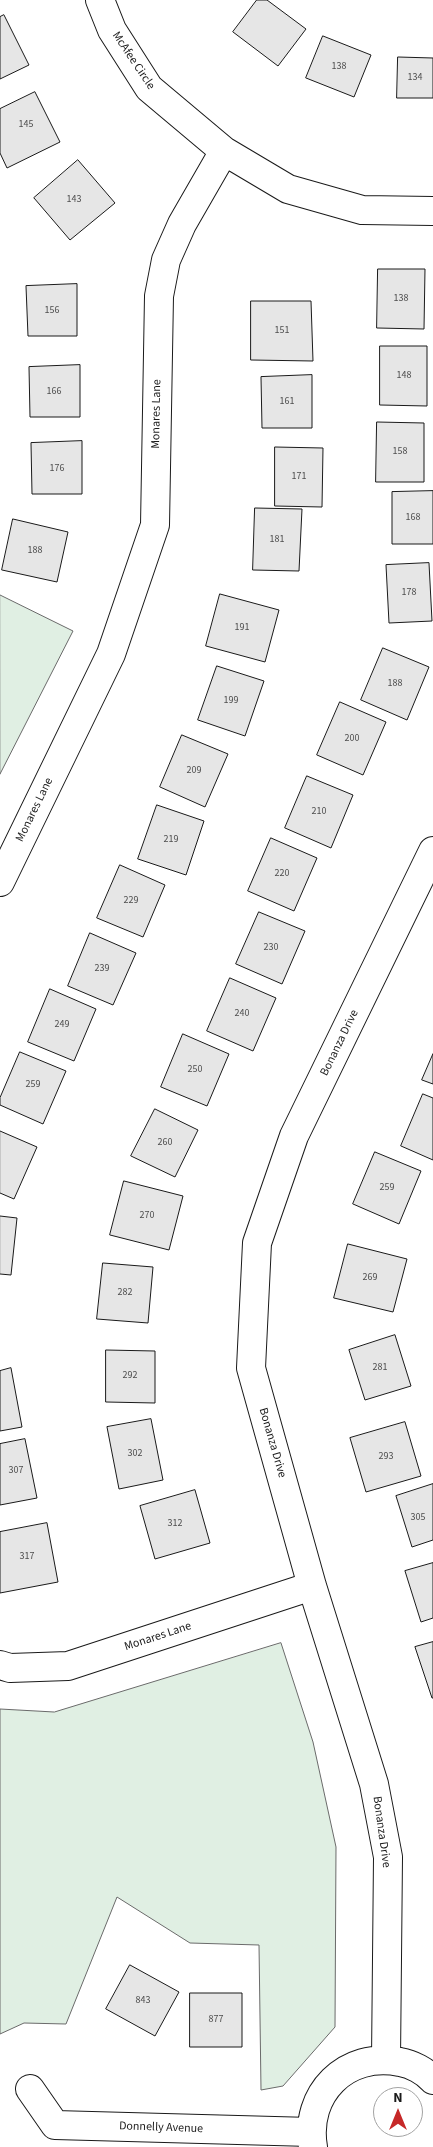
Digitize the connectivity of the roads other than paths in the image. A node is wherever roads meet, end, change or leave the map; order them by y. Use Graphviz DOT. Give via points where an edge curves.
graph roads {
  1 [pos="100,0"];
  2 [pos="224,151"];
  3 [pos="433,211"];
  4 [pos="433,851"];
  5 [pos="0,882"];
  6 [pos="312,1586"];
  7 [pos="0,1665"];
  8 [pos="386,2059"];
  9 [pos="433,2080"];
  10 [pos="30,2089"];
  11 [pos="312,2140"];
  1 -- 2 [label="street, McAfee Circle" via="112,30 148,88"];
  2 -- 3 [label="street" via="288,188 362,210"];
  2 -- 5 [label="street, Monares Lane" via="182,224 166,260 159,296 155,525 112,654"];
  4 -- 6 [label="street, Bonanza Drive" via="294,1136 257,1243 251,1368"];
  6 -- 7 [label="street, Monares Lane" via="68,1666 10,1668"];
  6 -- 8 [label="street, Bonanza Drive" via="374,1784 388,1857"];
  8 -- 9 [label="street" via="408,2064"];
  8 -- 11 [label="street" via="357,2064 332,2080 316,2104"];
  10 -- 11 [label="street, Donnelly Avenue" via="55,2125"];
}
